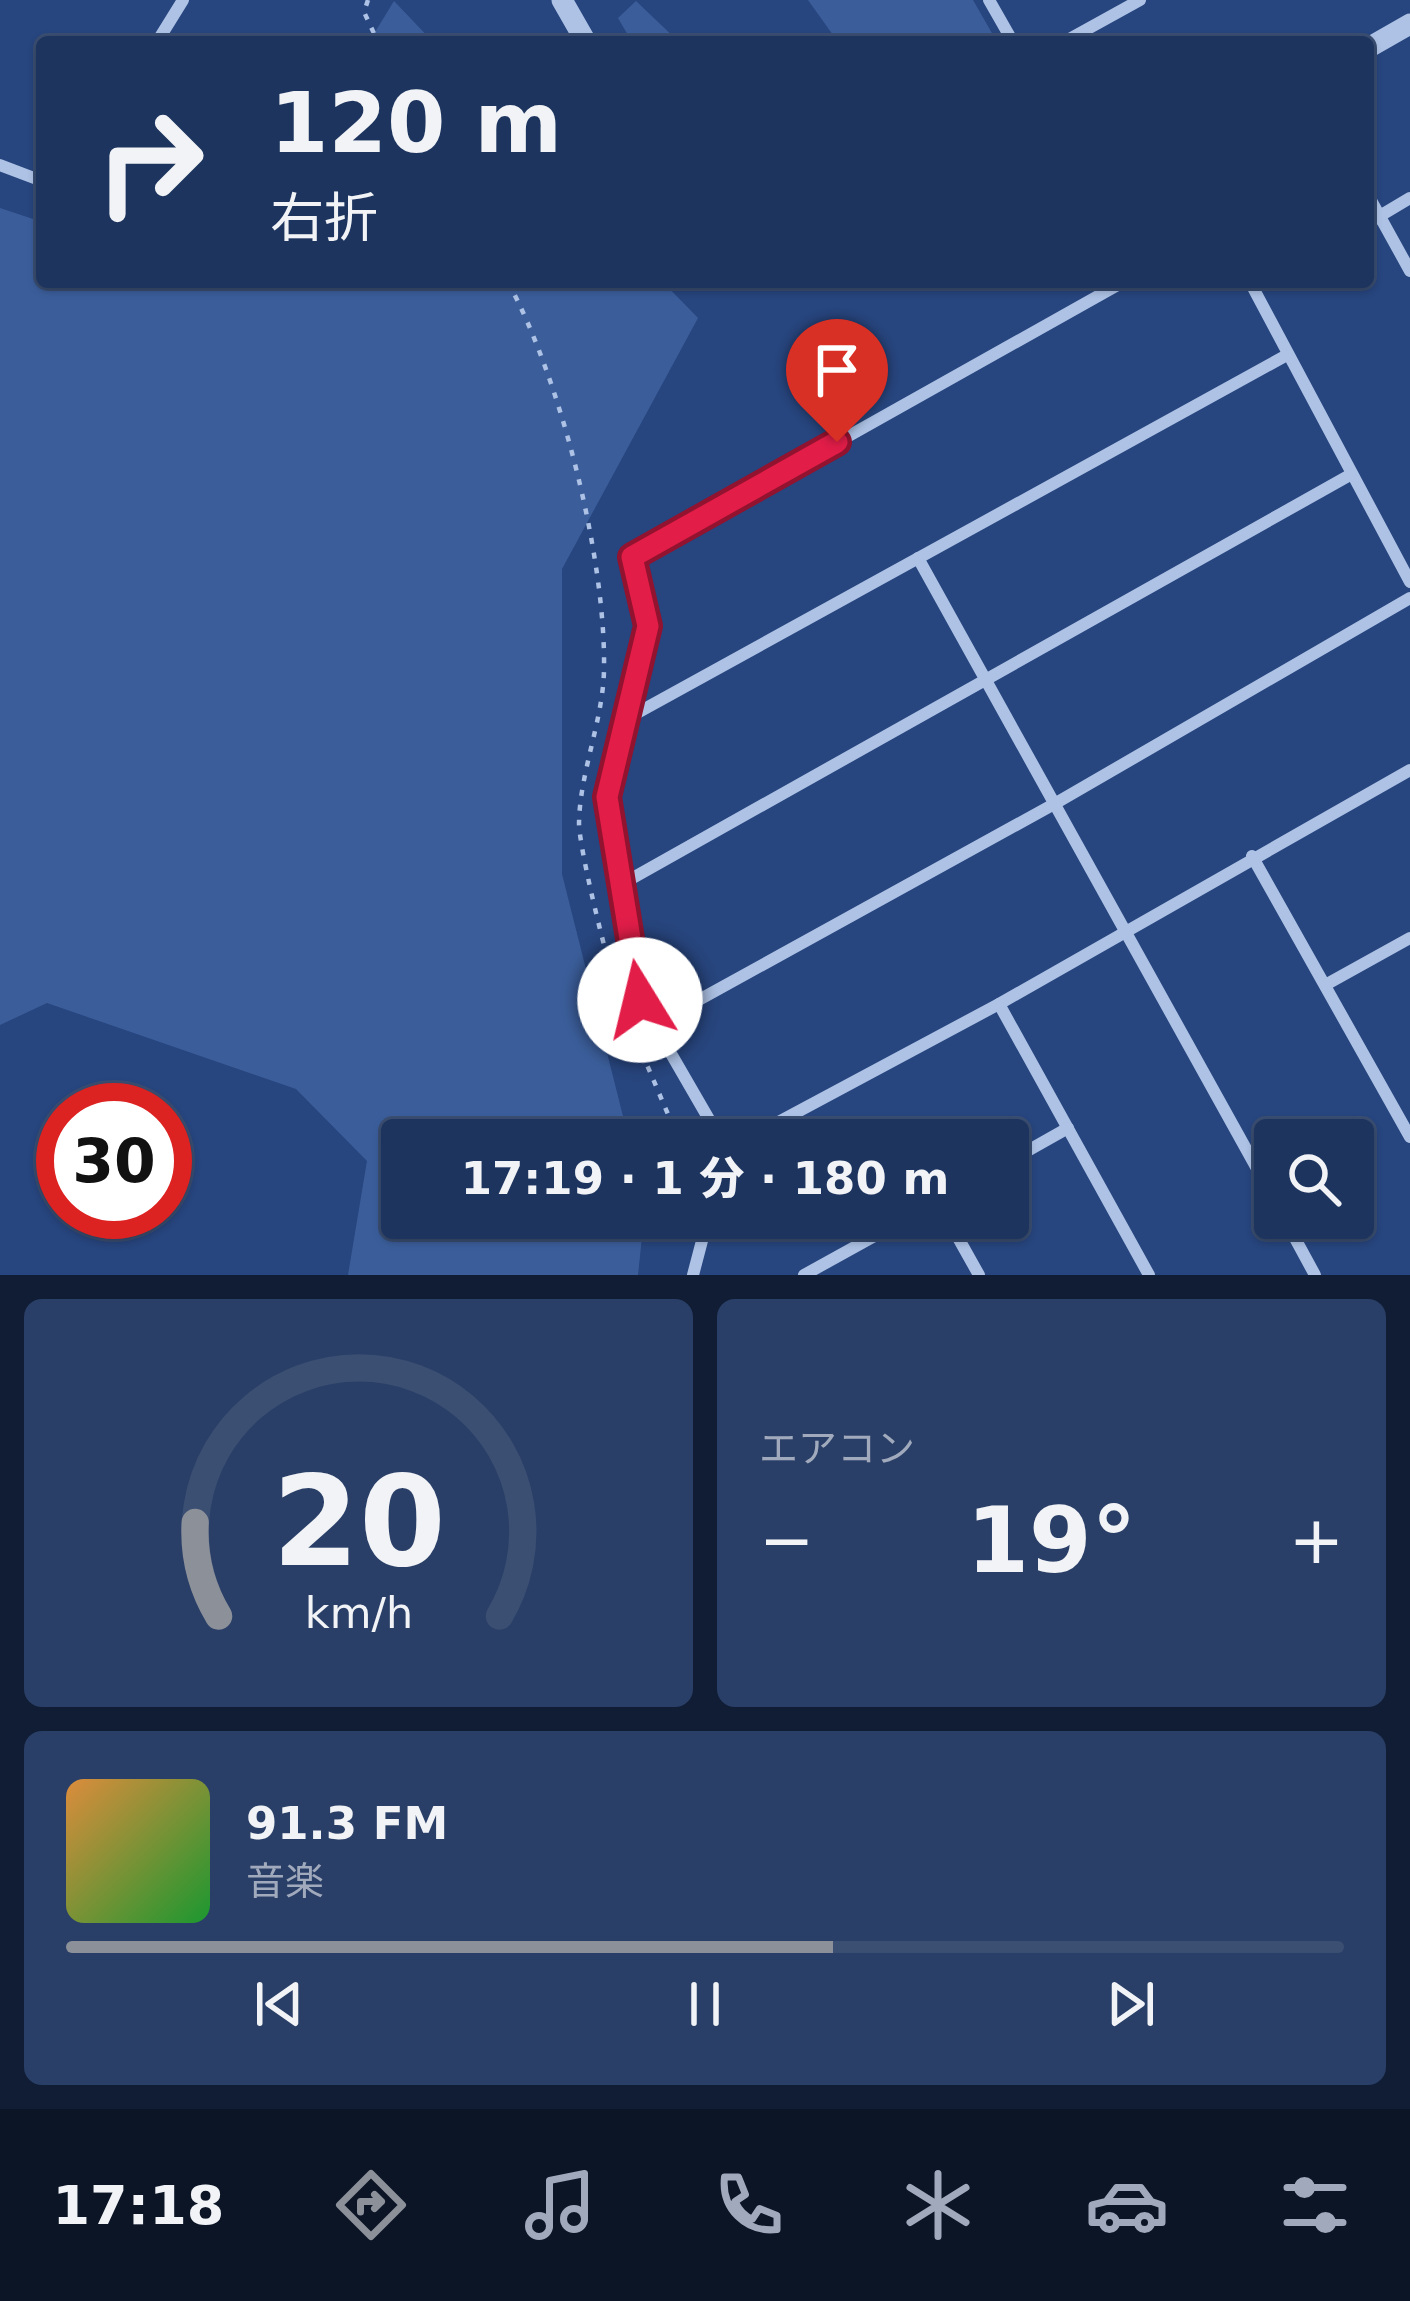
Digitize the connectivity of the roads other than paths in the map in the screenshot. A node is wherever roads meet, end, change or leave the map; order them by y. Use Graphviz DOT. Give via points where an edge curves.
graph roads {
  1 [pos="183,0"];
  2 [pos="562,0"];
  3 [pos="989,0"];
  4 [pos="1140,0"];
  5 [pos="1410,24"];
  6 [pos="161,36"];
  7 [pos="583,36"];
  8 [pos="1010,36"];
  9 [pos="1075,36"];
  10 [pos="1374,45"];
  11 [pos="0,165"];
  12 [pos="36,179"];
  13 [pos="1410,198"];
  14 [pos="1374,219"];
  15 [pos="1410,271"];
  16 [pos="1112,288"];
  17 [pos="1259,288"];
  18 [pos="1288,355"];
  19 [pos="1350,475"];
  20 [pos="918,558"];
  21 [pos="1410,582"];
  22 [pos="1410,598"];
  23 [pos="987,680"];
  24 [pos="628,718"];
  25 [pos="1410,770"];
  26 [pos="1056,803"];
  27 [pos="1252,856"];
  28 [pos="622,884"];
  29 [pos="1127,932"];
  30 [pos="1410,938"];
  31 [pos="1327,984"];
  32 [pos="999,1004"];
  33 [pos="657,1023"];
  34 [pos="1410,1100"];
  35 [pos="1396,1108"];
  36 [pos="710,1119"];
  37 [pos="784,1119"];
  38 [pos="1068,1128"];
  39 [pos="1410,1137"];
  40 [pos="1029,1150"];
  41 [pos="1254,1163"];
  42 [pos="702,1239"];
  43 [pos="870,1239"];
  44 [pos="958,1239"];
  45 [pos="1296,1239"];
  46 [pos="811,1273"];
  47 [pos="693,1275"];
  48 [pos="979,1275"];
  49 [pos="1150,1275"];
  50 [pos="1316,1275"];
  1 -- 6 [label="street"];
  2 -- 7 [label="street"];
  3 -- 8 [label="street"];
  4 -- 9 [label="street"];
  5 -- 10 [label="street"];
  11 -- 12 [label="street"];
  13 -- 14 [label="street"];
  14 -- 15 [label="street"];
  16 -- 24 [label="street" via="632,557 648,626"];
  17 -- 18 [label="street"];
  18 -- 19 [label="street"];
  18 -- 20 [label="street"];
  19 -- 21 [label="street"];
  19 -- 23 [label="street"];
  20 -- 23 [label="street"];
  20 -- 24 [label="street"];
  22 -- 26 [label="street"];
  23 -- 26 [label="street"];
  23 -- 28 [label="street"];
  24 -- 28 [label="street" via="607,797"];
  25 -- 27 [label="street"];
  26 -- 29 [label="street"];
  26 -- 33 [label="street"];
  27 -- 29 [label="street"];
  27 -- 31 [label="street"];
  28 -- 33 [label="street" via="640,1000"];
  29 -- 32 [label="street"];
  29 -- 41 [label="street"];
  30 -- 31 [label="street"];
  31 -- 35 [label="street"];
  32 -- 37 [label="street"];
  32 -- 38 [label="street"];
  33 -- 36 [label="street"];
  34 -- 35 [label="street"];
  35 -- 39 [label="street"];
  38 -- 40 [label="street"];
  38 -- 49 [label="street"];
  42 -- 47 [label="street"];
  43 -- 46 [label="street"];
  44 -- 48 [label="street"];
  45 -- 50 [label="street"];
}
